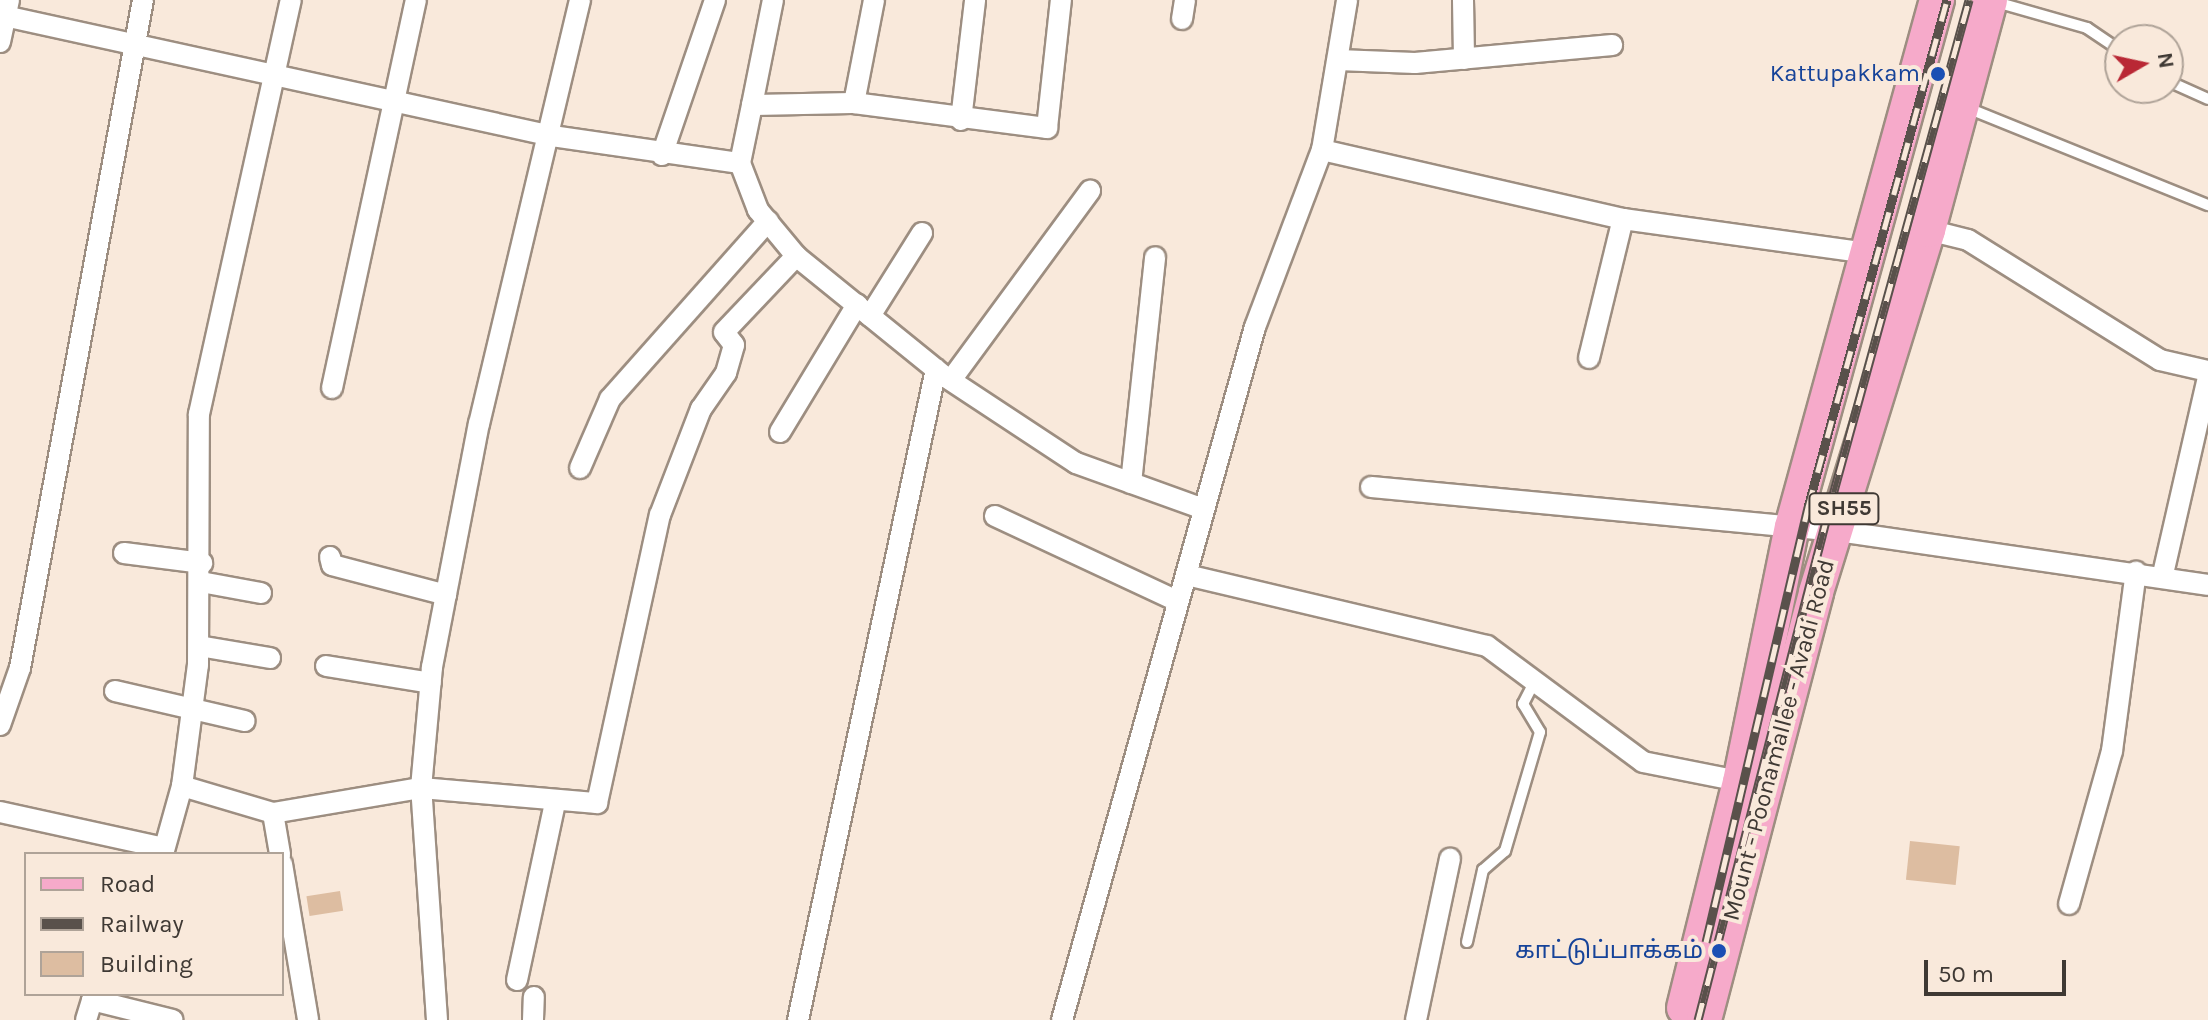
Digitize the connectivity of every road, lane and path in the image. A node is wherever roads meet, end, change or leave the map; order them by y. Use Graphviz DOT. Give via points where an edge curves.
graph roads {
  1 [pos="143,0"];
  2 [pos="291,0"];
  3 [pos="416,0"];
  4 [pos="580,0"];
  5 [pos="715,0"];
  6 [pos="773,0"];
  7 [pos="874,0"];
  8 [pos="975,0"];
  9 [pos="1061,0"];
  10 [pos="1347,0"];
  11 [pos="1463,0"];
  12 [pos="1937,0"];
  13 [pos="2004,2"];
  14 [pos="5,10"];
  15 [pos="2104,39"];
  16 [pos="0,42"];
  17 [pos="133,42"];
  18 [pos="1612,45"];
  19 [pos="1464,59"];
  20 [pos="1338,60"];
  21 [pos="271,71"];
  22 [pos="2184,88"];
  23 [pos="2208,99"];
  24 [pos="398,103"];
  25 [pos="854,103"];
  26 [pos="752,105"];
  27 [pos="1964,107"];
  28 [pos="961,120"];
  29 [pos="552,136"];
  30 [pos="1322,150"];
  31 [pos="662,155"];
  32 [pos="740,163"];
  33 [pos="1090,191"];
  34 [pos="2208,205"];
  35 [pos="1623,219"];
  36 [pos="768,221"];
  37 [pos="1928,230"];
  38 [pos="922,233"];
  39 [pos="1869,253"];
  40 [pos="796,256"];
  41 [pos="1155,257"];
  42 [pos="864,310"];
  43 [pos="1589,358"];
  44 [pos="2208,371"];
  45 [pos="943,374"];
  46 [pos="2208,378"];
  47 [pos="332,388"];
  48 [pos="780,432"];
  49 [pos="580,468"];
  50 [pos="1131,483"];
  51 [pos="1371,487"];
  52 [pos="1204,509"];
  53 [pos="995,516"];
  54 [pos="1792,527"];
  55 [pos="1838,531"];
  56 [pos="124,553"];
  57 [pos="330,557"];
  58 [pos="202,572"];
  59 [pos="2136,572"];
  60 [pos="2163,574"];
  61 [pos="1187,575"];
  62 [pos="2208,585"];
  63 [pos="261,593"];
  64 [pos="446,595"];
  65 [pos="1177,601"];
  66 [pos="199,646"];
  67 [pos="270,658"];
  68 [pos="326,666"];
  69 [pos="1535,680"];
  70 [pos="431,683"];
  71 [pos="115,691"];
  72 [pos="193,711"];
  73 [pos="245,721"];
  74 [pos="0,725"];
  75 [pos="1753,784"];
  76 [pos="182,786"];
  77 [pos="421,788"];
  78 [pos="555,802"];
  79 [pos="0,812"];
  80 [pos="273,813"];
  81 [pos="164,851"];
  82 [pos="280,852"];
  83 [pos="1450,859"];
  84 [pos="284,876"];
  85 [pos="2069,904"];
  86 [pos="1467,942"];
  87 [pos="517,980"];
  88 [pos="534,997"];
  89 [pos="86,1020"];
  90 [pos="173,1020"];
  91 [pos="308,1020"];
  92 [pos="437,1020"];
  93 [pos="533,1020"];
  94 [pos="798,1020"];
  95 [pos="1062,1020"];
  96 [pos="1416,1020"];
  97 [pos="1682,1020"];
  98 [pos="1704,1020"];
  1 -- 17 [label="street"];
  2 -- 21 [label="street"];
  3 -- 24 [label="street"];
  4 -- 29 [label="street"];
  5 -- 31 [label="street"];
  6 -- 26 [label="street"];
  7 -- 25 [label="street"];
  8 -- 28 [label="street"];
  9 -- 28 [label="street" via="1047,128"];
  10 -- 20 [label="street"];
  11 -- 19 [label="street"];
  12 -- 39 [label="main road, Mount - Poonamallee - Avadi Road / SH55"];
  13 -- 15 [label="lane" via="2087,28"];
  13 -- 27 [label="main road, Mount - Poonamallee - Avadi Road / SH55"];
  14 -- 16 [label="street"];
  14 -- 17 [label="street"];
  17 -- 21 [label="street"];
  17 -- 74 [label="street" via="20,668"];
  18 -- 19 [label="street"];
  19 -- 20 [label="street"];
  20 -- 30 [label="street"];
  21 -- 24 [label="street"];
  21 -- 58 [label="street" via="199,414"];
  22 -- 23 [label="lane"];
  24 -- 29 [label="street"];
  24 -- 47 [label="street"];
  25 -- 26 [label="street"];
  25 -- 28 [label="street"];
  26 -- 32 [label="street"];
  27 -- 34 [label="lane"];
  27 -- 37 [label="main road, Mount - Poonamallee - Avadi Road / SH55"];
  29 -- 31 [label="street"];
  29 -- 64 [label="street" via="479,424"];
  30 -- 35 [label="street"];
  30 -- 52 [label="street" via="1255,327"];
  31 -- 32 [label="street"];
  32 -- 36 [label="street"];
  33 -- 45 [label="street"];
  35 -- 39 [label="street"];
  35 -- 43 [label="street"];
  36 -- 40 [label="street"];
  36 -- 49 [label="street" via="610,399"];
  37 -- 44 [label="street" via="1968,240 2160,360"];
  37 -- 55 [label="main road, Mount - Poonamallee - Avadi Road / SH55"];
  38 -- 42 [label="street"];
  39 -- 54 [label="main road, Mount - Poonamallee - Avadi Road / SH55"];
  40 -- 42 [label="street"];
  40 -- 78 [label="street" via="724,332 734,345 726,373 701,409 660,515 597,803"];
  41 -- 50 [label="street"];
  42 -- 45 [label="street"];
  42 -- 48 [label="street"];
  45 -- 50 [label="street" via="1076,463"];
  45 -- 94 [label="street"];
  46 -- 60 [label="street"];
  50 -- 52 [label="street"];
  51 -- 54 [label="street"];
  52 -- 61 [label="street"];
  53 -- 65 [label="street"];
  54 -- 55 [label="street"];
  54 -- 75 [label="main road, Mount - Poonamallee - Avadi Road / SH55"];
  55 -- 59 [label="street"];
  55 -- 75 [label="main road, Mount - Poonamallee - Avadi Road / SH55"];
  56 -- 58 [label="street"];
  57 -- 64 [label="street" via="332,565"];
  58 -- 63 [label="street"];
  58 -- 66 [label="street"];
  59 -- 60 [label="street"];
  59 -- 85 [label="street" via="2112,751"];
  60 -- 62 [label="street"];
  61 -- 65 [label="street"];
  61 -- 69 [label="street" via="1487,646"];
  64 -- 70 [label="street"];
  65 -- 95 [label="street"];
  66 -- 67 [label="street"];
  66 -- 72 [label="street"];
  68 -- 70 [label="street"];
  69 -- 75 [label="street" via="1592,730 1643,762"];
  69 -- 86 [label="lane" via="1523,704 1540,732 1505,851 1483,870"];
  70 -- 77 [label="street"];
  71 -- 72 [label="street"];
  72 -- 73 [label="street"];
  72 -- 76 [label="street"];
  75 -- 97 [label="main road, Mount - Poonamallee - Avadi Road / SH55"];
  75 -- 98 [label="main road, Mount - Poonamallee - Avadi Road / SH55"];
  76 -- 80 [label="street"];
  76 -- 81 [label="street"];
  77 -- 78 [label="street"];
  77 -- 80 [label="street"];
  77 -- 92 [label="street"];
  78 -- 87 [label="street"];
  79 -- 81 [label="street"];
  80 -- 82 [label="street"];
  83 -- 96 [label="street"];
  84 -- 91 [label="street"];
  88 -- 93 [label="street"];
  89 -- 90 [label="street" via="92,1000"];
}
